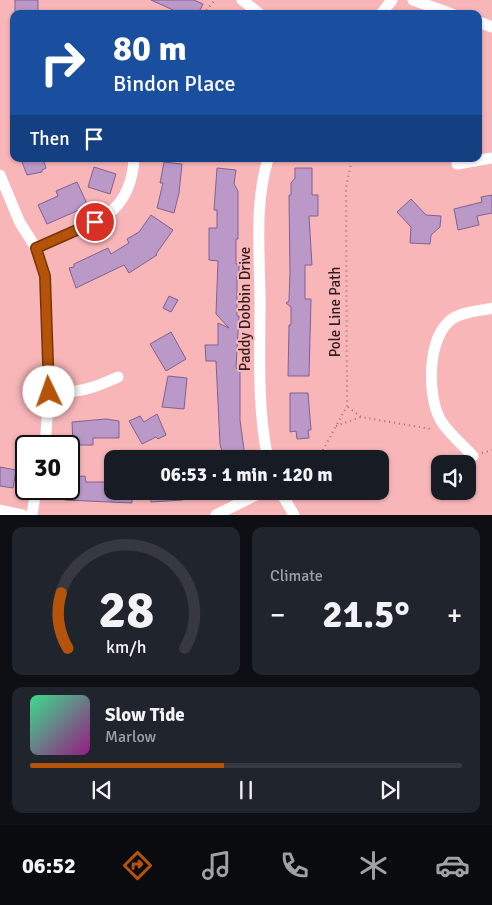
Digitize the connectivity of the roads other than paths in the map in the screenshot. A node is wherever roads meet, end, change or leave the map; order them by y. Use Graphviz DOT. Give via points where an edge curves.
graph roads {
  1 [pos="242,0"];
  2 [pos="413,0"];
  3 [pos="255,10"];
  4 [pos="441,10"];
  5 [pos="134,162"];
  6 [pos="267,162"];
  7 [pos="469,162"];
  8 [pos="457,164"];
  9 [pos="0,175"];
  10 [pos="36,248"];
  11 [pos="492,308"];
  12 [pos="118,377"];
  13 [pos="49,392"];
  14 [pos="46,435"];
  15 [pos="267,450"];
  16 [pos="472,455"];
  17 [pos="34,500"];
  18 [pos="246,500"];
  19 [pos="285,500"];
  20 [pos="0,510"];
  21 [pos="23,515"];
  22 [pos="32,515"];
  23 [pos="216,515"];
  24 [pos="294,515"];
  1 -- 3 [label="street"];
  2 -- 4 [label="street"];
  5 -- 10 [label="street" via="128,191 115,209 95,222"];
  6 -- 15 [label="street, Paddy Dobbin Drive" via="259,215 261,414"];
  7 -- 8 [label="street"];
  9 -- 10 [label="street" via="16,215"];
  10 -- 13 [label="street" via="45,276"];
  11 -- 16 [label="street" via="452,319 440,330 435,342 434,405 440,421"];
  12 -- 13 [label="street" via="92,389 72,393"];
  13 -- 14 [label="street"];
  17 -- 22 [label="street"];
  18 -- 23 [label="street"];
  19 -- 24 [label="street"];
  20 -- 21 [label="street"];
}
